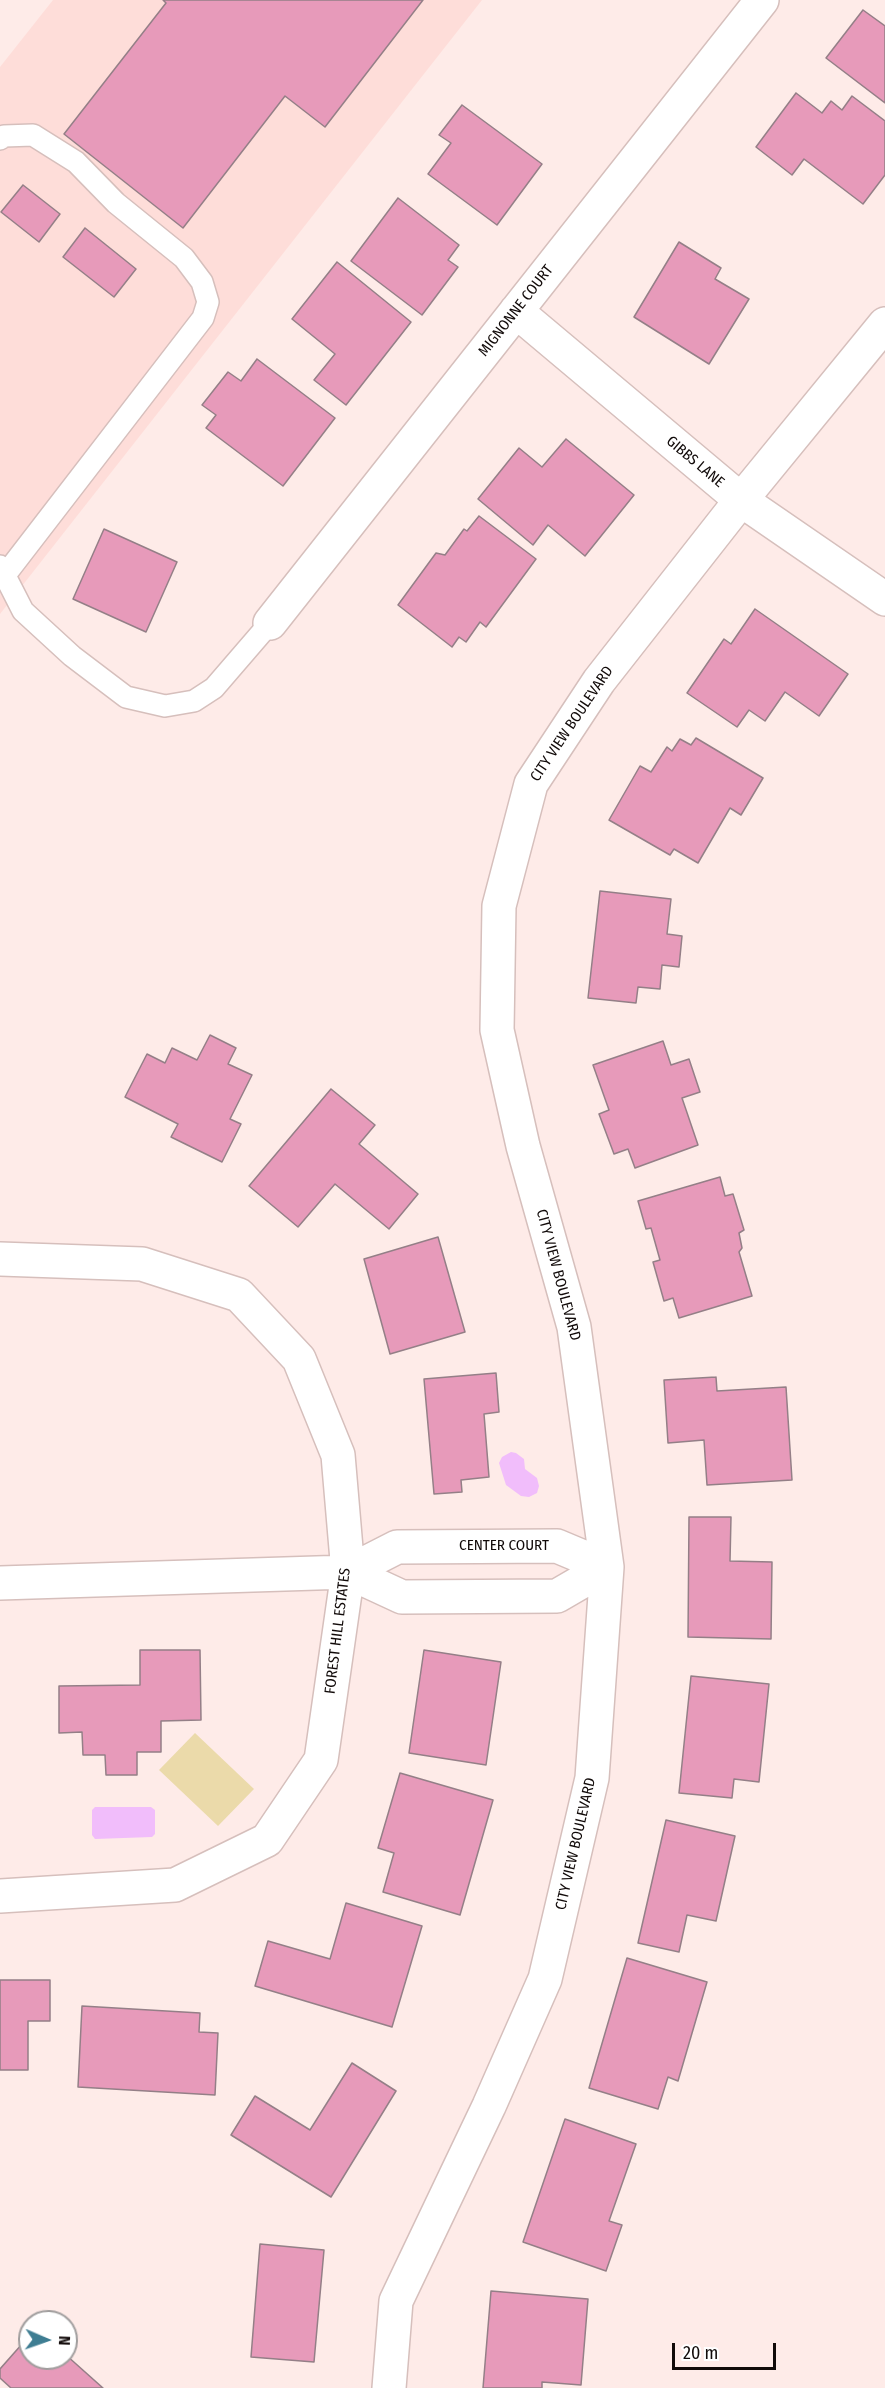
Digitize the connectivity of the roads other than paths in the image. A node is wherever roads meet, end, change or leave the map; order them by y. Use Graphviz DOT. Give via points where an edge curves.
graph roads {
  1 [pos="762,0"];
  2 [pos="0,139"];
  3 [pos="516,311"];
  4 [pos="885,324"];
  5 [pos="741,500"];
  6 [pos="2,570"];
  7 [pos="885,599"];
  8 [pos="270,622"];
  9 [pos="0,1259"];
  10 [pos="607,1567"];
  11 [pos="348,1572"];
  12 [pos="0,1583"];
  13 [pos="0,1896"];
  14 [pos="389,2388"];
  1 -- 3 [label="street, MIGNONNE COURT"];
  2 -- 6 [label="lane" via="33,135 76,162 116,203 184,258 202,282 208,302 203,318"];
  3 -- 5 [label="street, GIBBS LANE"];
  3 -- 8 [label="street, MIGNONNE COURT"];
  4 -- 5 [label="street, CITY VIEW BOULEVARD"];
  5 -- 7 [label="street, GIBBS LANE"];
  5 -- 10 [label="street, CITY VIEW BOULEVARD" via="599,681 531,784 499,906 496,1030 523,1146 574,1327"];
  6 -- 8 [label="lane" via="23,611 72,656 126,697 165,706 194,701 214,688"];
  9 -- 11 [label="street, FOREST HILL ESTATES" via="142,1264 239,1295 299,1359 338,1455"];
  10 -- 11 [label="street, CENTER COURT" via="557,1546 397,1547"];
  10 -- 11 [label="street, CENTER COURT" via="557,1596 402,1597"];
  10 -- 14 [label="street, CITY VIEW BOULEVARD" via="592,1778 545,1979 396,2301"];
  11 -- 12 [label="street, CENTER COURT"];
  11 -- 13 [label="street, FOREST HILL ESTATES" via="321,1760 267,1840 175,1885"];
}
